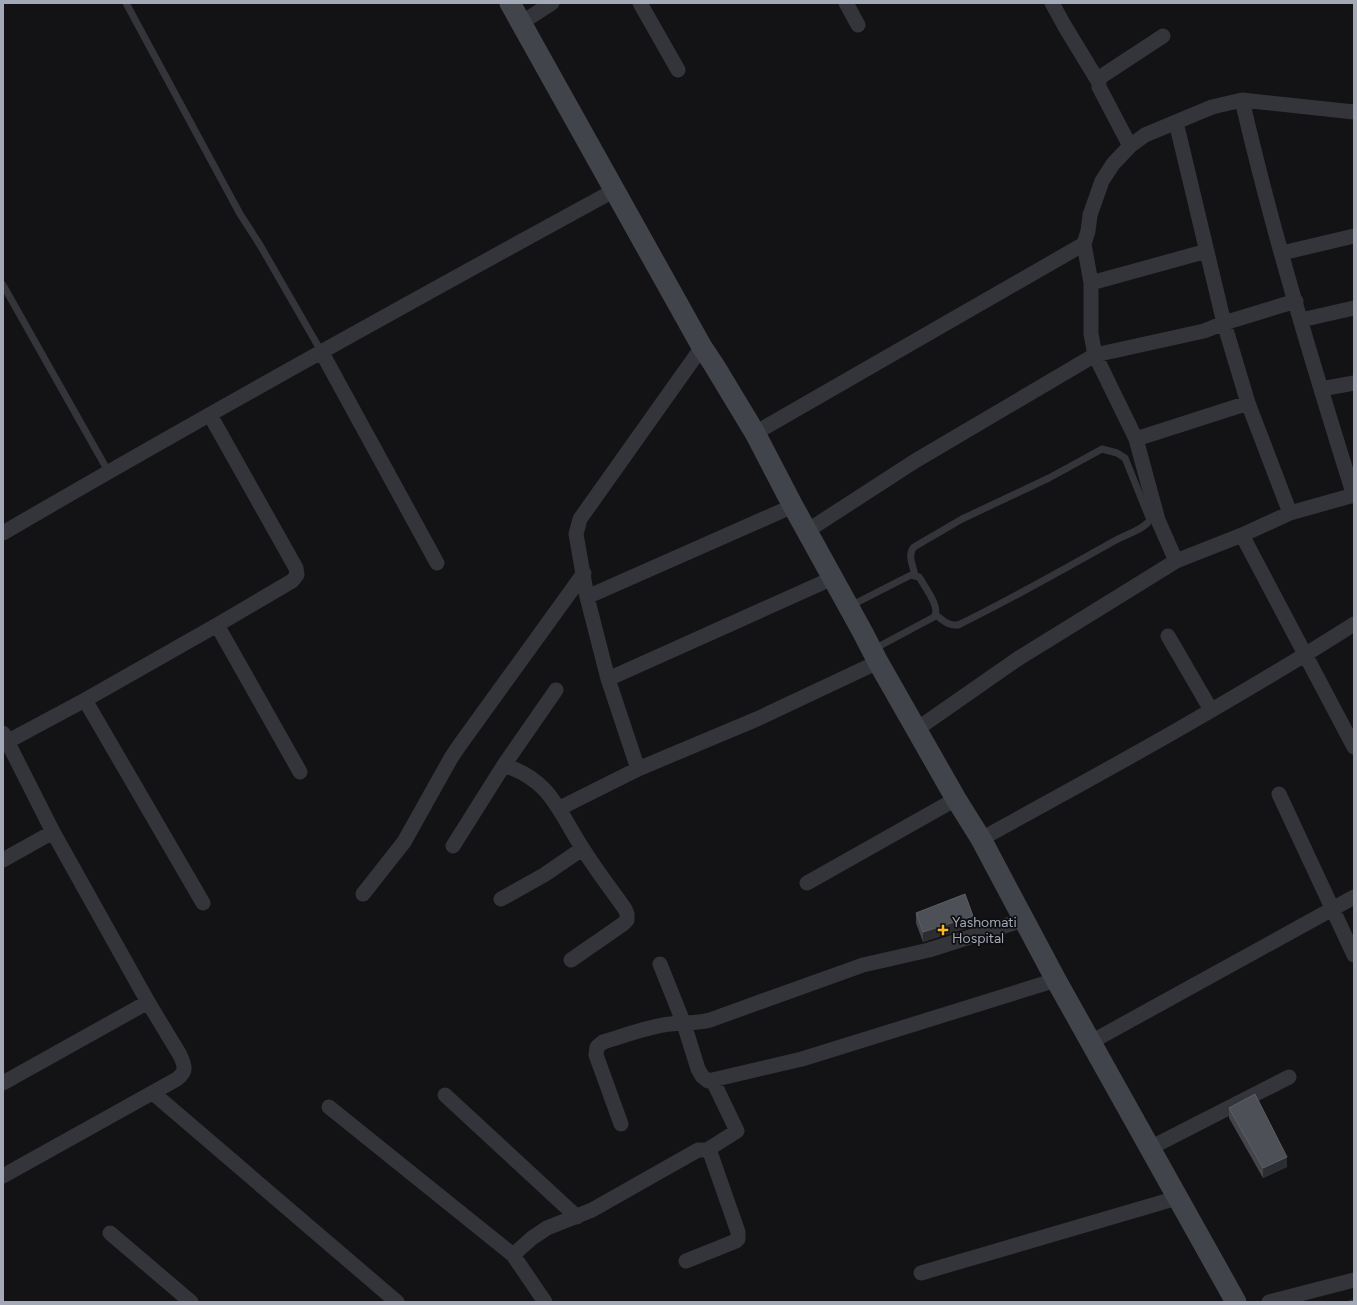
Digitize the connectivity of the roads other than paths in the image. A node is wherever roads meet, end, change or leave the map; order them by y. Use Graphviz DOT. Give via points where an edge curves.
graph roads {
  1 [pos="126,3"];
  2 [pos="510,3"];
  3 [pos="552,3"];
  4 [pos="640,3"];
  5 [pos="846,3"];
  6 [pos="1052,3"];
  7 [pos="521,23"];
  8 [pos="858,25"];
  9 [pos="1163,36"];
  10 [pos="678,70"];
  11 [pos="1098,81"];
  12 [pos="1242,100"];
  13 [pos="1354,112"];
  14 [pos="1176,122"];
  15 [pos="1130,146"];
  16 [pos="615,190"];
  17 [pos="1354,236"];
  18 [pos="1084,244"];
  19 [pos="1207,251"];
  20 [pos="1282,253"];
  21 [pos="1091,283"];
  22 [pos="3,285"];
  23 [pos="1296,301"];
  24 [pos="1354,308"];
  25 [pos="1301,320"];
  26 [pos="1224,323"];
  27 [pos="702,347"];
  28 [pos="321,351"];
  29 [pos="1095,355"];
  30 [pos="1354,383"];
  31 [pos="1321,388"];
  32 [pos="1248,403"];
  33 [pos="210,415"];
  34 [pos="755,433"];
  35 [pos="1136,439"];
  36 [pos="1350,466"];
  37 [pos="108,471"];
  38 [pos="1354,496"];
  39 [pos="793,506"];
  40 [pos="1290,513"];
  41 [pos="807,531"];
  42 [pos="3,533"];
  43 [pos="1242,535"];
  44 [pos="1176,561"];
  45 [pos="437,563"];
  46 [pos="584,573"];
  47 [pos="915,575"];
  48 [pos="833,578"];
  49 [pos="587,597"];
  50 [pos="849,607"];
  51 [pos="936,615"];
  52 [pos="1354,624"];
  53 [pos="217,625"];
  54 [pos="1168,636"];
  55 [pos="1306,655"];
  56 [pos="875,656"];
  57 [pos="608,679"];
  58 [pos="556,690"];
  59 [pos="85,700"];
  60 [pos="1212,710"];
  61 [pos="917,729"];
  62 [pos="4,740"];
  63 [pos="1354,747"];
  64 [pos="504,765"];
  65 [pos="638,769"];
  66 [pos="300,772"];
  67 [pos="1278,794"];
  68 [pos="956,800"];
  69 [pos="560,808"];
  70 [pos="53,832"];
  71 [pos="981,838"];
  72 [pos="453,846"];
  73 [pos="582,848"];
  74 [pos="3,860"];
  75 [pos="807,883"];
  76 [pos="362,894"];
  77 [pos="1354,897"];
  78 [pos="501,899"];
  79 [pos="203,903"];
  80 [pos="1332,909"];
  81 [pos="1024,920"];
  82 [pos="1354,955"];
  83 [pos="571,960"];
  84 [pos="660,964"];
  85 [pos="1056,980"];
  86 [pos="148,1002"];
  87 [pos="684,1024"];
  88 [pos="1092,1042"];
  89 [pos="1289,1078"];
  90 [pos="713,1081"];
  91 [pos="3,1083"];
  92 [pos="152,1093"];
  93 [pos="445,1095"];
  94 [pos="329,1107"];
  95 [pos="621,1124"];
  96 [pos="1150,1148"];
  97 [pos="706,1150"];
  98 [pos="3,1176"];
  99 [pos="1177,1198"];
  100 [pos="577,1217"];
  101 [pos="110,1232"];
  102 [pos="513,1256"];
  103 [pos="686,1261"];
  104 [pos="920,1273"];
  105 [pos="1354,1280"];
  106 [pos="391,1300"];
  107 [pos="191,1302"];
  108 [pos="545,1302"];
  109 [pos="1236,1302"];
  110 [pos="1269,1302"];
  1 -- 28 [label="lane" via="240,214"];
  2 -- 7 [label="main road"];
  3 -- 7 [label="street"];
  4 -- 10 [label="street"];
  5 -- 8 [label="street"];
  6 -- 11 [label="street"];
  7 -- 16 [label="main road"];
  9 -- 11 [label="street"];
  11 -- 15 [label="street" via="1099,88"];
  12 -- 13 [label="street"];
  12 -- 14 [label="street" via="1212,107"];
  12 -- 20 [label="street"];
  14 -- 15 [label="street" via="1145,135"];
  14 -- 19 [label="street"];
  15 -- 18 [label="street" via="1113,164 1102,181 1090,215"];
  16 -- 27 [label="main road"];
  16 -- 28 [label="street"];
  17 -- 20 [label="street"];
  18 -- 21 [label="street"];
  18 -- 34 [label="street"];
  19 -- 21 [label="street"];
  19 -- 26 [label="street"];
  20 -- 23 [label="street"];
  21 -- 29 [label="street" via="1091,334"];
  22 -- 37 [label="lane"];
  23 -- 25 [label="street"];
  23 -- 26 [label="street"];
  24 -- 25 [label="street"];
  25 -- 31 [label="street"];
  26 -- 29 [label="street" via="1204,331"];
  26 -- 32 [label="street"];
  27 -- 34 [label="main road"];
  27 -- 46 [label="street" via="580,519 576,534"];
  28 -- 33 [label="street"];
  28 -- 45 [label="street"];
  29 -- 35 [label="street"];
  29 -- 41 [label="street" via="916,461"];
  30 -- 31 [label="street"];
  31 -- 36 [label="street"];
  32 -- 35 [label="street"];
  32 -- 40 [label="street"];
  33 -- 37 [label="street"];
  33 -- 53 [label="street" via="297,572 292,581"];
  34 -- 39 [label="main road"];
  35 -- 44 [label="street" via="1158,520"];
  36 -- 38 [label="street"];
  37 -- 42 [label="street"];
  38 -- 40 [label="street"];
  39 -- 41 [label="main road"];
  39 -- 49 [label="street"];
  40 -- 43 [label="street"];
  41 -- 48 [label="main road"];
  43 -- 44 [label="street"];
  43 -- 55 [label="street"];
  44 -- 61 [label="street" via="1019,658"];
  46 -- 49 [label="street"];
  46 -- 76 [label="street" via="459,746 404,842"];
  47 -- 50 [label="lane" via="906,577"];
  47 -- 51 [label="lane" via="921,580 936,607"];
  47 -- 51 [label="lane" via="911,550 962,519 1050,478 1102,450 1117,453 1125,458 1150,520 1147,525 1118,538 958,625 948,624"];
  48 -- 50 [label="main road"];
  48 -- 57 [label="street"];
  49 -- 57 [label="street"];
  50 -- 56 [label="main road"];
  51 -- 56 [label="lane"];
  52 -- 55 [label="street"];
  53 -- 59 [label="street"];
  53 -- 66 [label="street"];
  54 -- 60 [label="street"];
  55 -- 60 [label="street"];
  55 -- 63 [label="street"];
  56 -- 61 [label="main road"];
  56 -- 65 [label="street" via="756,719"];
  57 -- 65 [label="street"];
  58 -- 64 [label="street"];
  59 -- 62 [label="street"];
  59 -- 79 [label="street"];
  60 -- 71 [label="street"];
  61 -- 68 [label="main road"];
  62 -- 70 [label="street"];
  64 -- 69 [label="street" via="535,780"];
  64 -- 72 [label="street"];
  65 -- 69 [label="street"];
  67 -- 80 [label="street"];
  68 -- 71 [label="main road"];
  68 -- 75 [label="street"];
  69 -- 73 [label="street"];
  70 -- 74 [label="street"];
  70 -- 86 [label="street"];
  71 -- 81 [label="main road"];
  73 -- 78 [label="street" via="544,876"];
  73 -- 83 [label="street" via="628,917 623,924"];
  77 -- 80 [label="street"];
  80 -- 82 [label="street"];
  80 -- 88 [label="street"];
  81 -- 85 [label="main road"];
  81 -- 87 [label="street" via="929,950 863,965 710,1020"];
  84 -- 87 [label="street"];
  85 -- 88 [label="main road"];
  85 -- 90 [label="street" via="802,1059"];
  86 -- 91 [label="street"];
  86 -- 92 [label="street" via="184,1062 183,1074"];
  87 -- 90 [label="street" via="698,1069 704,1079"];
  87 -- 95 [label="street" via="663,1025 603,1042 597,1047 596,1055"];
  88 -- 96 [label="main road"];
  89 -- 96 [label="street"];
  90 -- 97 [label="street" via="737,1131"];
  92 -- 98 [label="street"];
  92 -- 106 [label="street"];
  93 -- 100 [label="street"];
  94 -- 102 [label="street"];
  96 -- 99 [label="main road"];
  97 -- 100 [label="street" via="698,1150"];
  97 -- 103 [label="street" via="710,1152 736,1224 738,1239"];
  99 -- 104 [label="street"];
  99 -- 109 [label="main road"];
  100 -- 102 [label="street" via="547,1228"];
  101 -- 107 [label="street"];
  102 -- 108 [label="street"];
  105 -- 110 [label="street"];
}
